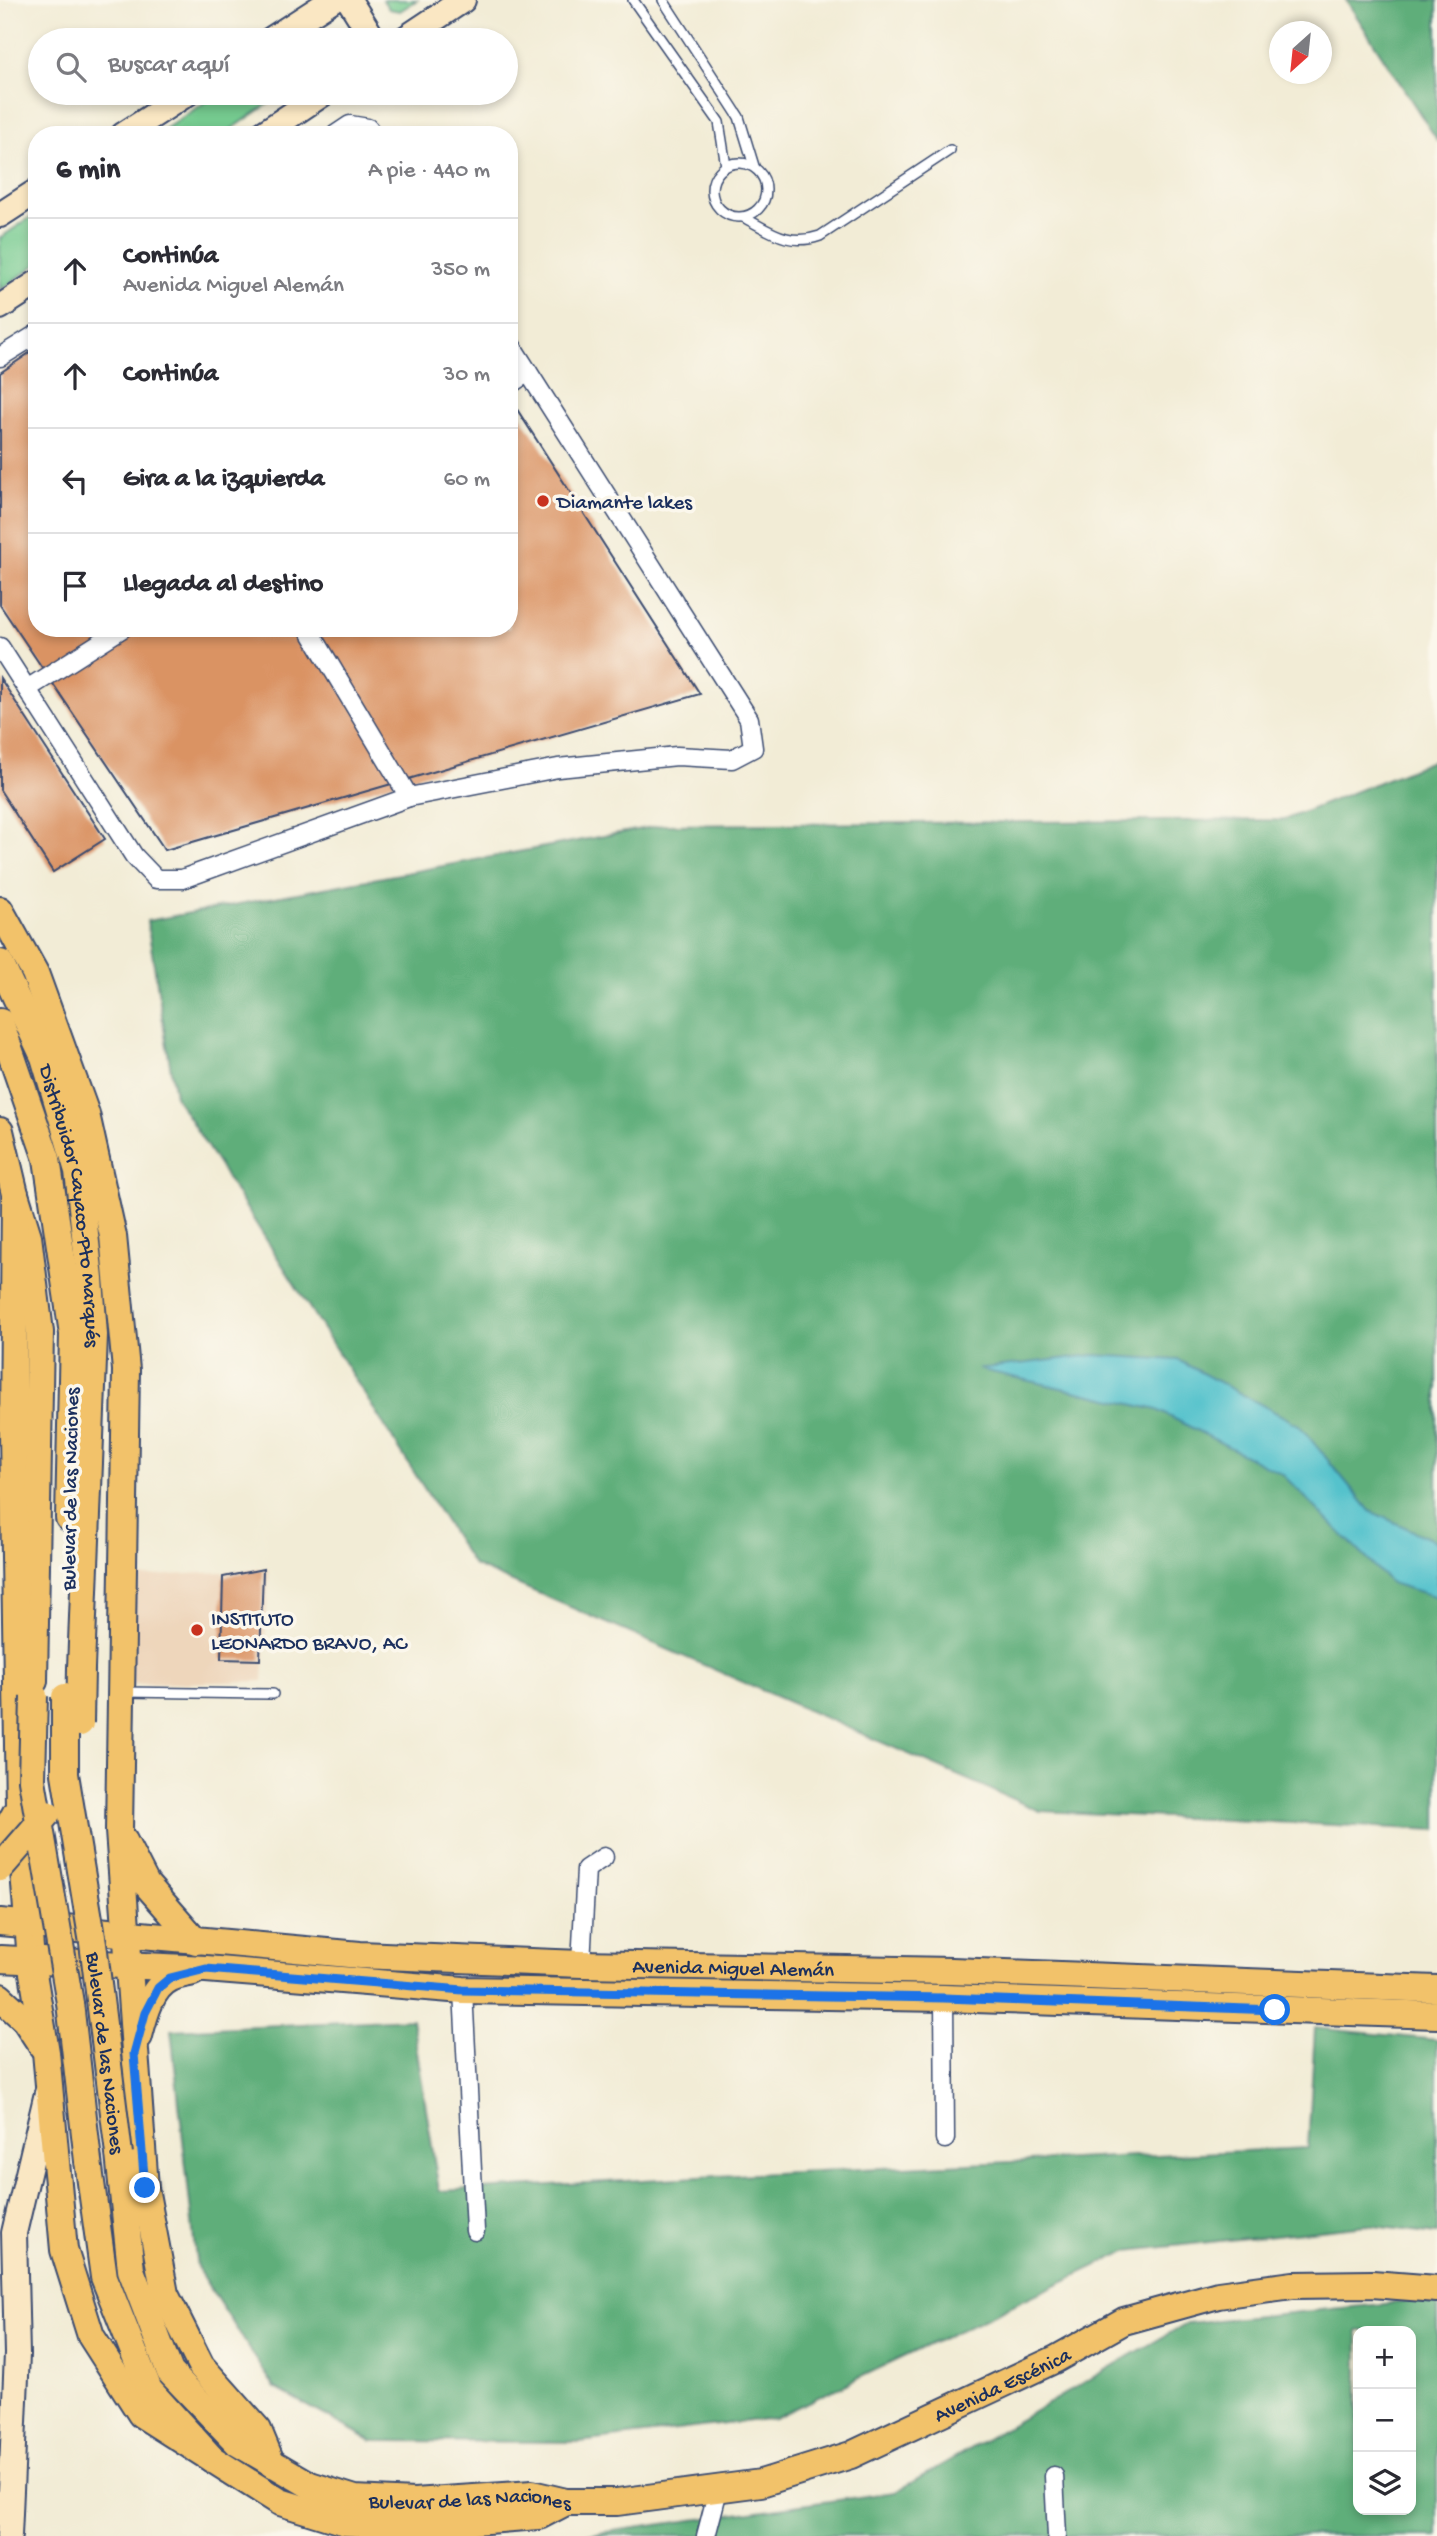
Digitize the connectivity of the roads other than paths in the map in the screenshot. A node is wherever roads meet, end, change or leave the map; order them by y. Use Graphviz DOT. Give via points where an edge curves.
graph roads {
  1 [pos="332,0"];
  2 [pos="349,0"];
  3 [pos="463,0"];
  4 [pos="663,0"];
  5 [pos="636,1"];
  6 [pos="289,28"];
  7 [pos="366,28"];
  8 [pos="421,28"];
  9 [pos="169,105"];
  10 [pos="306,105"];
  11 [pos="137,126"];
  12 [pos="274,126"];
  13 [pos="950,150"];
  14 [pos="726,166"];
  15 [pos="754,166"];
  16 [pos="28,197"];
  17 [pos="0,215"];
  18 [pos="743,216"];
  19 [pos="28,290"];
  20 [pos="0,307"];
  21 [pos="28,340"];
  22 [pos="518,356"];
  23 [pos="0,357"];
  24 [pos="528,372"];
  25 [pos="518,378"];
  26 [pos="109,637"];
  27 [pos="313,637"];
  28 [pos="0,647"];
  29 [pos="27,689"];
  30 [pos="409,797"];
  31 [pos="0,910"];
  32 [pos="0,963"];
  33 [pos="3,1029"];
  34 [pos="0,1131"];
  35 [pos="15,1195"];
  36 [pos="122,1691"];
  37 [pos="274,1694"];
  38 [pos="19,1807"];
  39 [pos="119,1831"];
  40 [pos="0,1841"];
  41 [pos="604,1857"];
  42 [pos="0,1868"];
  43 [pos="0,1923"];
  44 [pos="29,1925"];
  45 [pos="125,1935"];
  46 [pos="196,1941"];
  47 [pos="0,1959"];
  48 [pos="31,1961"];
  49 [pos="581,1964"];
  50 [pos="129,1965"];
  51 [pos="206,1969"];
  52 [pos="1437,1989"];
  53 [pos="463,1990"];
  54 [pos="0,1997"];
  55 [pos="944,1998"];
  56 [pos="1437,2015"];
  57 [pos="46,2052"];
  58 [pos="134,2054"];
  59 [pos="49,2081"];
  60 [pos="945,2140"];
  61 [pos="475,2231"];
  62 [pos="7,2235"];
  63 [pos="1437,2288"];
  64 [pos="212,2459"];
  65 [pos="272,2464"];
  66 [pos="1054,2476"];
  67 [pos="718,2490"];
  68 [pos="566,2502"];
  69 [pos="450,2529"];
  70 [pos="9,2536"];
  71 [pos="706,2536"];
  72 [pos="1057,2536"];
  1 -- 6 [label="street"];
  2 -- 7 [label="street"];
  3 -- 8 [label="street"];
  4 -- 15 [label="lane" via="738,117"];
  5 -- 14 [label="lane" via="719,122"];
  9 -- 11 [label="street"];
  10 -- 12 [label="street"];
  13 -- 18 [label="lane" via="813,239 784,239"];
  14 -- 15 [label="lane" via="736,162"];
  14 -- 18 [label="lane" via="714,179 713,198 725,212"];
  15 -- 18 [label="lane" via="767,191 759,208"];
  16 -- 17 [label="street"];
  19 -- 20 [label="street"];
  21 -- 23 [label="street"];
  22 -- 24 [label="street"];
  24 -- 25 [label="street"];
  24 -- 30 [label="street" via="749,719 753,748 732,759 677,756 558,768"];
  26 -- 29 [label="street"];
  27 -- 30 [label="street"];
  28 -- 29 [label="street"];
  29 -- 30 [label="street" via="134,856 156,879 182,879"];
  31 -- 36 [label="main road" via="35,973 86,1114 113,1236 125,1370"];
  32 -- 42 [label="main road, Distribuidor Cayaco-Pto Marqués, bridge" via="44,1057 78,1171 94,1335 79,1726 62,1794"];
  33 -- 65 [label="main road, Bulevar de las Naciones, bridge" via="47,1159 73,1334 65,1774 93,1943 131,2270 170,2372 238,2443"];
  34 -- 35 [label="main road, Bulevar de las Naciones"];
  35 -- 38 [label="main road" via="11,1267"];
  35 -- 64 [label="main road, Bulevar de las Naciones, bridge" via="28,1236 40,1332 32,1780 70,2003 104,2277 149,2390"];
  36 -- 37 [label="lane"];
  36 -- 39 [label="main road"];
  38 -- 40 [label="main road"];
  38 -- 44 [label="main road"];
  39 -- 45 [label="main road"];
  39 -- 46 [label="main road" via="146,1884"];
  41 -- 49 [label="street" via="586,1869"];
  43 -- 44 [label="main road, Avenida Miguel Alemán"];
  44 -- 45 [label="main road, Avenida Miguel Alemán"];
  44 -- 48 [label="main road"];
  45 -- 46 [label="main road, Avenida Miguel Alemán"];
  45 -- 50 [label="main road"];
  46 -- 49 [label="main road, Avenida Miguel Alemán" via="360,1955"];
  47 -- 48 [label="main road, Avenida Miguel Alemán"];
  48 -- 50 [label="main road, Avenida Miguel Alemán"];
  48 -- 57 [label="main road"];
  49 -- 52 [label="main road, Avenida Miguel Alemán" via="953,1971"];
  50 -- 51 [label="main road, Avenida Miguel Alemán"];
  50 -- 58 [label="main road"];
  51 -- 53 [label="main road, Avenida Miguel Alemán"];
  51 -- 58 [label="main road" via="170,1978 158,1988 145,2013"];
  53 -- 55 [label="main road, Avenida Miguel Alemán"];
  53 -- 61 [label="street"];
  54 -- 57 [label="main road" via="25,2020"];
  55 -- 56 [label="main road, Avenida Miguel Alemán"];
  55 -- 60 [label="street"];
  57 -- 59 [label="main road"];
  58 -- 65 [label="main road" via="145,2188 166,2294 201,2366 258,2430"];
  59 -- 62 [label="street"];
  59 -- 64 [label="main road" via="64,2250 91,2336 141,2414"];
  62 -- 70 [label="street" via="17,2354"];
  63 -- 67 [label="main road, Avenida Escénica" via="1293,2285 1218,2295 1124,2321 1056,2359 851,2455 761,2483"];
  64 -- 69 [label="main road, Bulevar de las Naciones" via="280,2502 345,2522"];
  65 -- 68 [label="main road, Bulevar de las Naciones" via="310,2485 355,2498 414,2502 532,2494"];
  66 -- 72 [label="street"];
  67 -- 68 [label="main road, Avenida Escénica" via="617,2502"];
  67 -- 71 [label="street"];
  68 -- 69 [label="main road, Bulevar de las Naciones" via="539,2516"];
}
